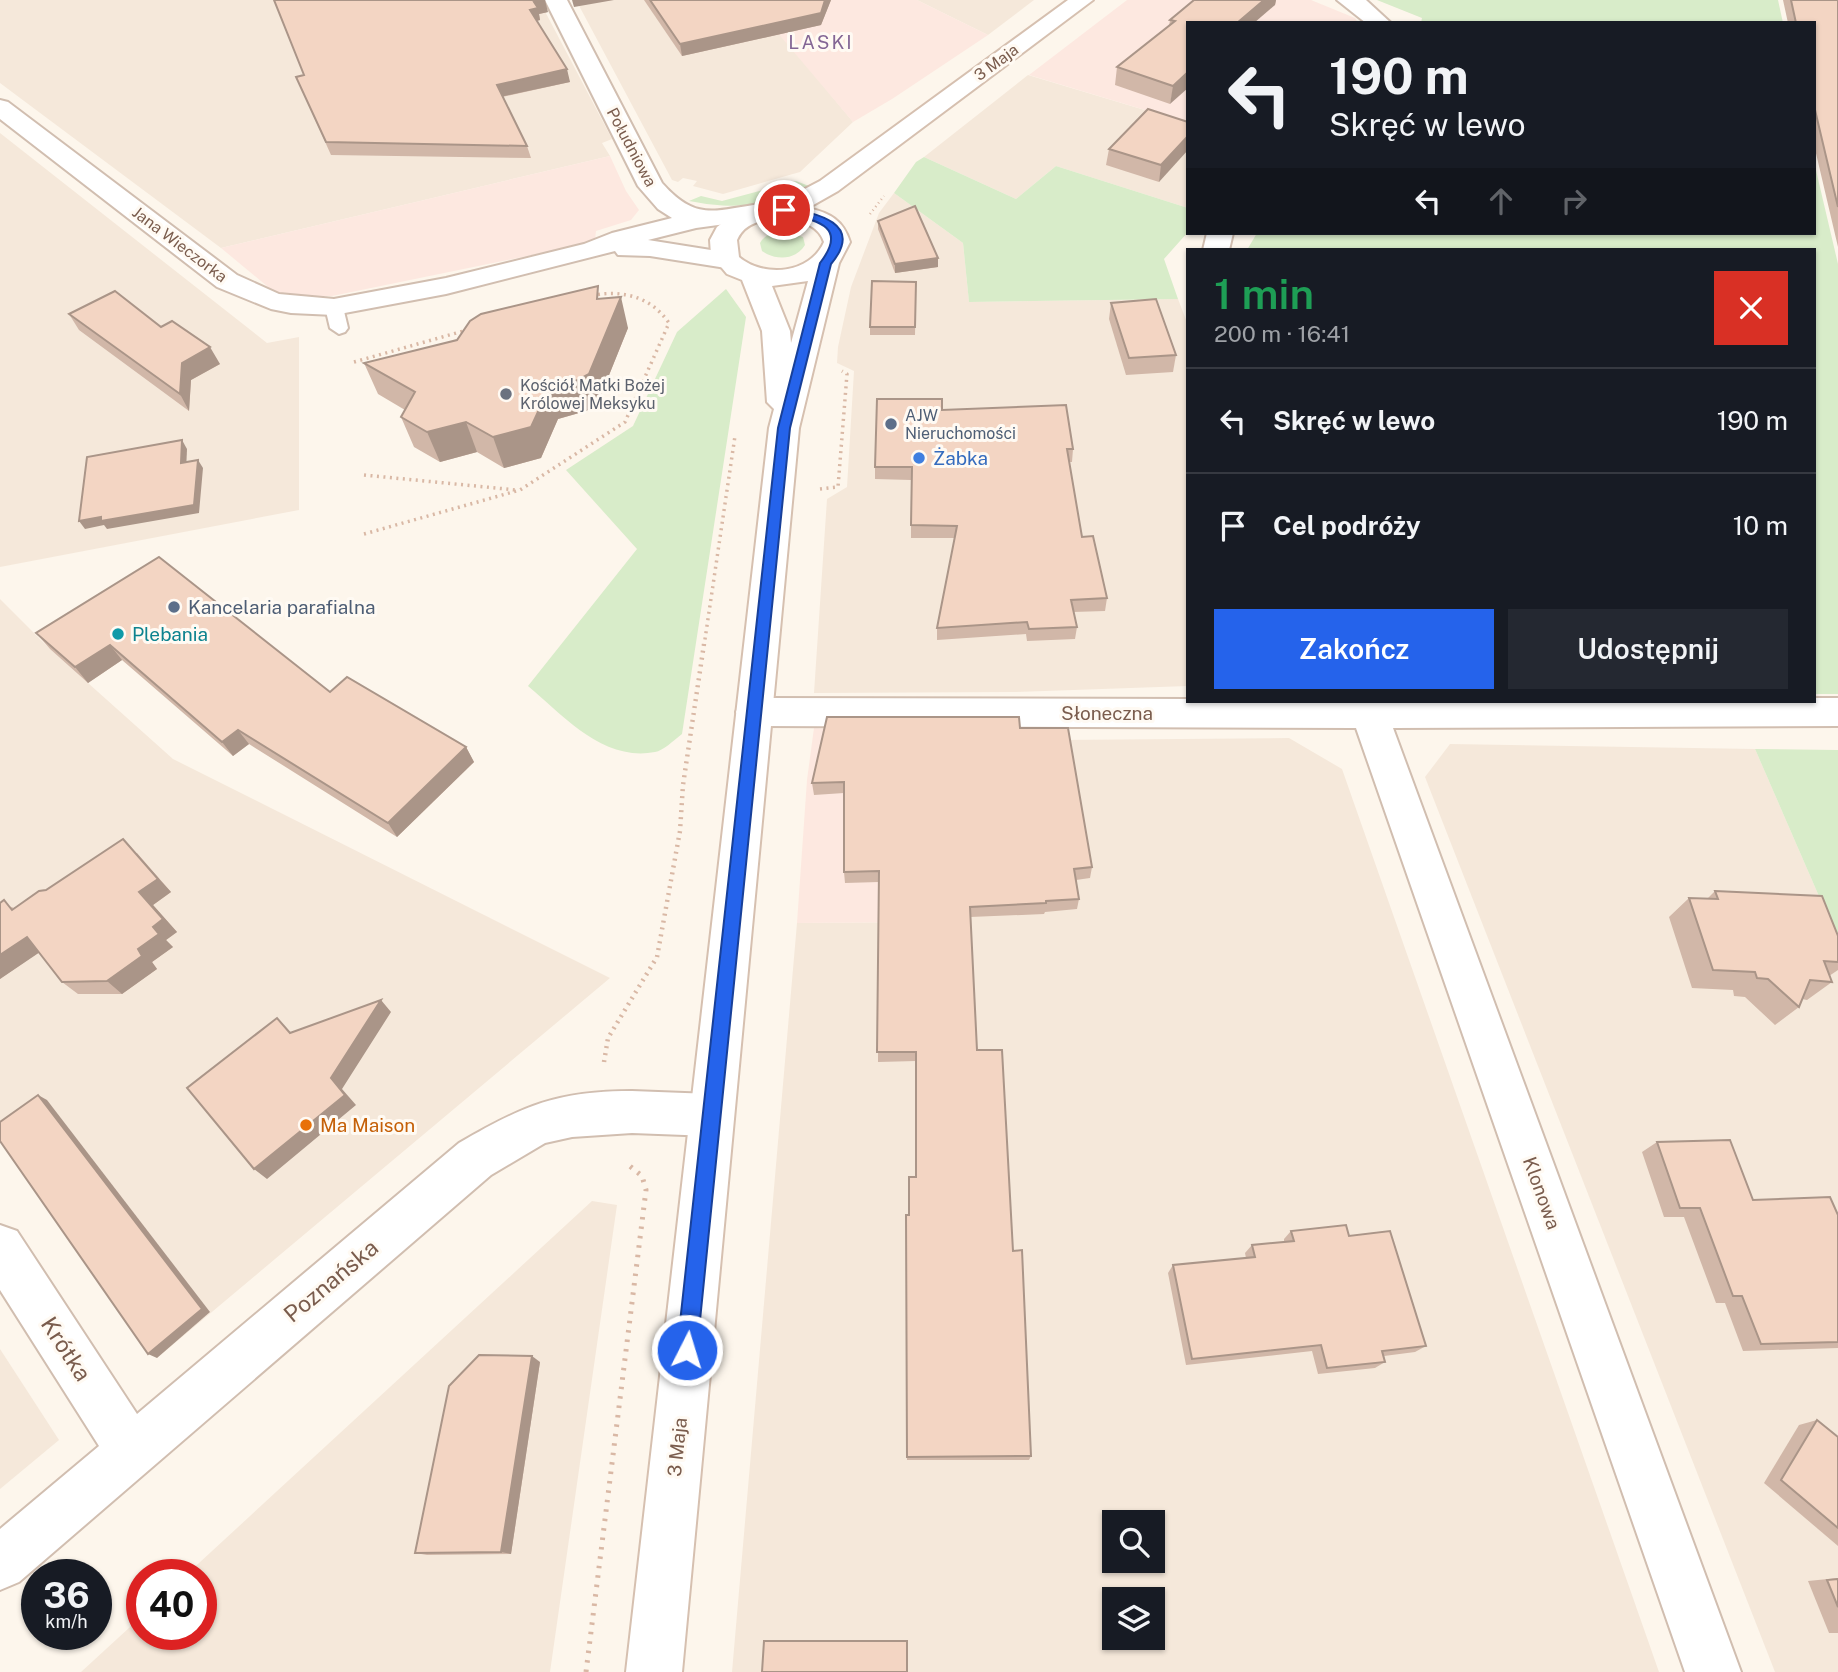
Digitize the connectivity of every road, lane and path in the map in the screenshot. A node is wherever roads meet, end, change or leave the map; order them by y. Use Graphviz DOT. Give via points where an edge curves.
graph roads {
  1 [pos="556,0"];
  2 [pos="1082,0"];
  3 [pos="1348,0"];
  4 [pos="1378,21"];
  5 [pos="0,107"];
  6 [pos="912,127"];
  7 [pos="772,211"];
  8 [pos="695,220"];
  9 [pos="842,227"];
  10 [pos="593,250"];
  11 [pos="726,260"];
  12 [pos="754,275"];
  13 [pos="585,298"];
  14 [pos="479,327"];
  15 [pos="348,363"];
  16 [pos="784,428"];
  17 [pos="736,433"];
  18 [pos="364,475"];
  19 [pos="520,490"];
  20 [pos="364,534"];
  21 [pos="1368,708"];
  22 [pos="754,712"];
  23 [pos="1838,712"];
  24 [pos="602,1075"];
  25 [pos="711,1115"];
  26 [pos="620,1158"];
  27 [pos="0,1248"];
  28 [pos="131,1450"];
  29 [pos="0,1563"];
  30 [pos="586,1672"];
  31 [pos="654,1672"];
  32 [pos="1713,1672"];
  1 -- 8 [label="street, Południowa" via="651,186 667,204"];
  2 -- 6 [label="street, 3 Maja"];
  3 -- 4 [label="street"];
  5 -- 10 [label="street, Jana Wieczorka" via="227,281 271,301 312,307 336,317"];
  6 -- 7 [label="street, 3 Maja" via="829,186"];
  6 -- 9 [label="street, 3 Maja"];
  7 -- 8 [label="street"];
  7 -- 9 [label="street" via="820,218 832,227"];
  7 -- 11 [label="street, 3 Maja" via="744,218 731,227 721,249"];
  8 -- 10 [label="street, Jana Wieczorka"];
  9 -- 12 [label="street" via="811,271 773,278"];
  9 -- 16 [label="street, 3 Maja"];
  10 -- 11 [label="street, Jana Wieczorka" via="650,248"];
  11 -- 12 [label="street, Jana Wieczorka"];
  12 -- 16 [label="street, 3 Maja" via="776,331"];
  13 -- 19 [label="path" via="604,293 637,296 664,314 669,323 625,422"];
  14 -- 15 [label="path"];
  16 -- 22 [label="street, 3 Maja"];
  17 -- 24 [label="path" via="680,831 657,957 608,1038"];
  18 -- 19 [label="path"];
  19 -- 20 [label="path"];
  21 -- 22 [label="street, Słoneczna"];
  21 -- 23 [label="street, Słoneczna"];
  21 -- 32 [label="street, Klonowa"];
  22 -- 25 [label="street, 3 Maja"];
  25 -- 28 [label="street, Poznańska" via="596,1112 551,1119 511,1138 475,1159"];
  25 -- 31 [label="street, 3 Maja"];
  26 -- 30 [label="path" via="642,1176 646,1190"];
  27 -- 28 [label="street, Krótka"];
  28 -- 29 [label="street, Poznańska"];
}
